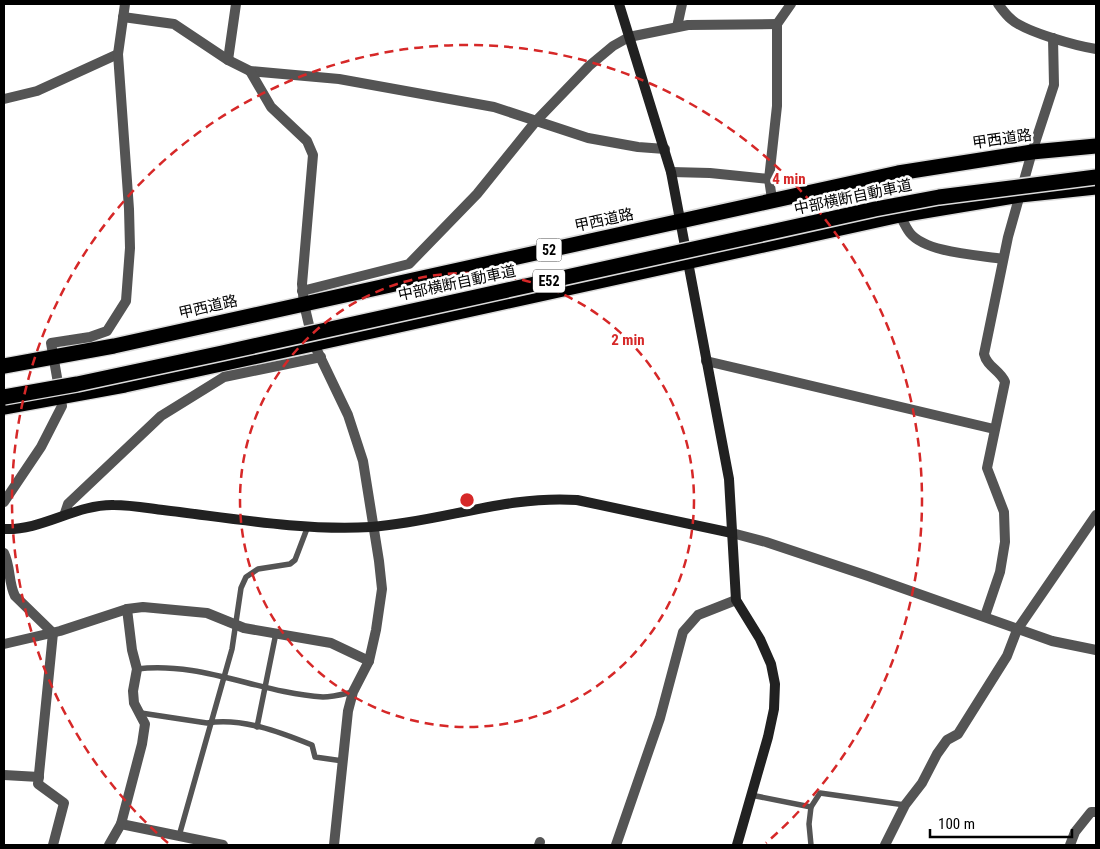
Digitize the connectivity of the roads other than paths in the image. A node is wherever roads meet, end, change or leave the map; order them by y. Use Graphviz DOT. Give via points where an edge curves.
graph roads {
  1 [pos="125,4"];
  2 [pos="236,4"];
  3 [pos="619,4"];
  4 [pos="682,4"];
  5 [pos="791,4"];
  6 [pos="998,4"];
  7 [pos="123,18"];
  8 [pos="777,24"];
  9 [pos="677,27"];
  10 [pos="629,38"];
  11 [pos="1054,38"];
  12 [pos="1096,49"];
  13 [pos="118,54"];
  14 [pos="228,60"];
  15 [pos="250,71"];
  16 [pos="4,99"];
  17 [pos="536,121"];
  18 [pos="1096,146"];
  19 [pos="664,148"];
  20 [pos="1032,152"];
  21 [pos="1096,170"];
  22 [pos="671,172"];
  23 [pos="1096,177"];
  24 [pos="769,179"];
  25 [pos="1096,187"];
  26 [pos="1020,195"];
  27 [pos="772,199"];
  28 [pos="900,215"];
  29 [pos="681,221"];
  30 [pos="688,260"];
  31 [pos="1004,260"];
  32 [pos="303,297"];
  33 [pos="312,342"];
  34 [pos="54,356"];
  35 [pos="321,357"];
  36 [pos="706,361"];
  37 [pos="4,366"];
  38 [pos="4,389"];
  39 [pos="4,397"];
  40 [pos="61,398"];
  41 [pos="4,407"];
  42 [pos="994,429"];
  43 [pos="4,502"];
  44 [pos="65,513"];
  45 [pos="1096,515"];
  46 [pos="308,526"];
  47 [pos="372,527"];
  48 [pos="4,529"];
  49 [pos="732,533"];
  50 [pos="4,553"];
  51 [pos="736,600"];
  52 [pos="127,609"];
  53 [pos="985,616"];
  54 [pos="234,624"];
  55 [pos="1017,630"];
  56 [pos="53,633"];
  57 [pos="276,633"];
  58 [pos="4,644"];
  59 [pos="1096,650"];
  60 [pos="369,661"];
  61 [pos="137,669"];
  62 [pos="223,676"];
  63 [pos="265,686"];
  64 [pos="353,692"];
  65 [pos="142,713"];
  66 [pos="212,722"];
  67 [pos="257,727"];
  68 [pos="343,761"];
  69 [pos="4,775"];
  70 [pos="39,777"];
  71 [pos="751,795"];
  72 [pos="905,806"];
  73 [pos="811,807"];
  74 [pos="1096,812"];
  75 [pos="121,824"];
  76 [pos="179,836"];
  77 [pos="53,845"];
  78 [pos="109,845"];
  79 [pos="224,845"];
  80 [pos="334,845"];
  81 [pos="616,845"];
  82 [pos="737,845"];
  83 [pos="811,845"];
  84 [pos="885,845"];
  85 [pos="1070,845"];
  1 -- 7 [label="street"];
  2 -- 14 [label="street"];
  3 -- 10 [label="street"];
  4 -- 9 [label="street"];
  5 -- 8 [label="street"];
  6 -- 11 [label="street" via="1011,20"];
  7 -- 13 [label="street"];
  7 -- 14 [label="street" via="174,24"];
  8 -- 9 [label="street"];
  8 -- 24 [label="street" via="777,106"];
  9 -- 10 [label="street"];
  10 -- 17 [label="street" via="613,46 589,66"];
  10 -- 19 [label="street"];
  11 -- 12 [label="street"];
  11 -- 20 [label="street" via="1054,85"];
  13 -- 16 [label="street" via="37,91"];
  13 -- 34 [label="street" via="129,209 126,301 107,331 51,343"];
  14 -- 15 [label="street"];
  15 -- 17 [label="street" via="339,78 494,107"];
  15 -- 32 [label="street" via="271,107 307,141 313,155"];
  17 -- 19 [label="street" via="588,138"];
  17 -- 32 [label="street" via="477,194 409,264"];
  18 -- 20 [label="highway, 甲西道路 / 52"];
  19 -- 22 [label="street"];
  20 -- 26 [label="street"];
  20 -- 27 [label="highway, 甲西道路 / 52" via="907,172"];
  21 -- 38 [label="highway, 中部横断自動車道 / E52" via="984,183 874,202 78,377"];
  22 -- 24 [label="street" via="710,172"];
  22 -- 29 [label="street"];
  23 -- 39 [label="highway, 中部横断自動車道 / E52, bridge" via="939,197 875,209 222,354"];
  24 -- 27 [label="street"];
  25 -- 26 [label="highway"];
  26 -- 28 [label="highway"];
  26 -- 31 [label="street"];
  27 -- 29 [label="highway, 甲西道路 / 52"];
  28 -- 30 [label="highway"];
  28 -- 31 [label="street" via="910,233 920,241 934,247"];
  29 -- 30 [label="street"];
  29 -- 32 [label="highway, 甲西道路 / 52"];
  30 -- 33 [label="highway"];
  30 -- 36 [label="street"];
  31 -- 42 [label="street" via="984,354 986,361 1003,375 1005,382"];
  32 -- 33 [label="street"];
  32 -- 34 [label="highway, 甲西道路 / 52" via="124,344"];
  33 -- 35 [label="street"];
  33 -- 40 [label="highway"];
  34 -- 37 [label="highway, 甲西道路 / 52"];
  34 -- 40 [label="street"];
  35 -- 44 [label="street" via="224,378 192,397 161,416 68,504"];
  35 -- 47 [label="street" via="348,415 363,461"];
  36 -- 42 [label="street"];
  36 -- 49 [label="street" via="729,479"];
  40 -- 41 [label="highway"];
  40 -- 43 [label="street" via="62,406 41,447"];
  42 -- 53 [label="street" via="988,468 1006,525 1000,572"];
  44 -- 46 [label="street" via="113,505"];
  44 -- 48 [label="street" via="39,523"];
  45 -- 55 [label="street"];
  46 -- 47 [label="street"];
  46 -- 54 [label="lane" via="295,560 290,564 258,570 246,577"];
  47 -- 49 [label="street" via="554,498"];
  47 -- 60 [label="street" via="382,589"];
  49 -- 51 [label="street"];
  49 -- 53 [label="street"];
  50 -- 56 [label="street" via="15,596"];
  51 -- 71 [label="street" via="760,640 771,664 775,684 768,737"];
  51 -- 81 [label="street" via="698,615 683,632 660,718"];
  52 -- 54 [label="street" via="143,607 207,613"];
  52 -- 56 [label="street"];
  52 -- 61 [label="street"];
  53 -- 55 [label="street"];
  54 -- 57 [label="street"];
  54 -- 62 [label="lane" via="236,632"];
  55 -- 59 [label="street"];
  55 -- 72 [label="street" via="1007,656 975,708 958,734 947,740 937,754"];
  56 -- 58 [label="street"];
  56 -- 70 [label="street"];
  57 -- 60 [label="street" via="331,643"];
  57 -- 63 [label="lane"];
  60 -- 64 [label="street"];
  61 -- 62 [label="lane" via="162,667"];
  61 -- 65 [label="street" via="134,703"];
  62 -- 63 [label="lane"];
  62 -- 66 [label="lane"];
  63 -- 64 [label="lane" via="324,697"];
  63 -- 67 [label="lane"];
  64 -- 68 [label="street"];
  65 -- 66 [label="lane"];
  65 -- 75 [label="street" via="145,724 142,744"];
  66 -- 67 [label="lane"];
  66 -- 76 [label="lane"];
  67 -- 68 [label="lane" via="312,745 315,757"];
  68 -- 80 [label="street"];
  69 -- 70 [label="street"];
  70 -- 77 [label="street" via="38,784 64,803"];
  71 -- 73 [label="lane"];
  71 -- 82 [label="street"];
  72 -- 73 [label="lane" via="820,793"];
  72 -- 84 [label="street"];
  73 -- 83 [label="lane"];
  74 -- 85 [label="street" via="1091,812 1075,832"];
  75 -- 76 [label="street"];
  75 -- 78 [label="street"];
  76 -- 79 [label="street"];
}
